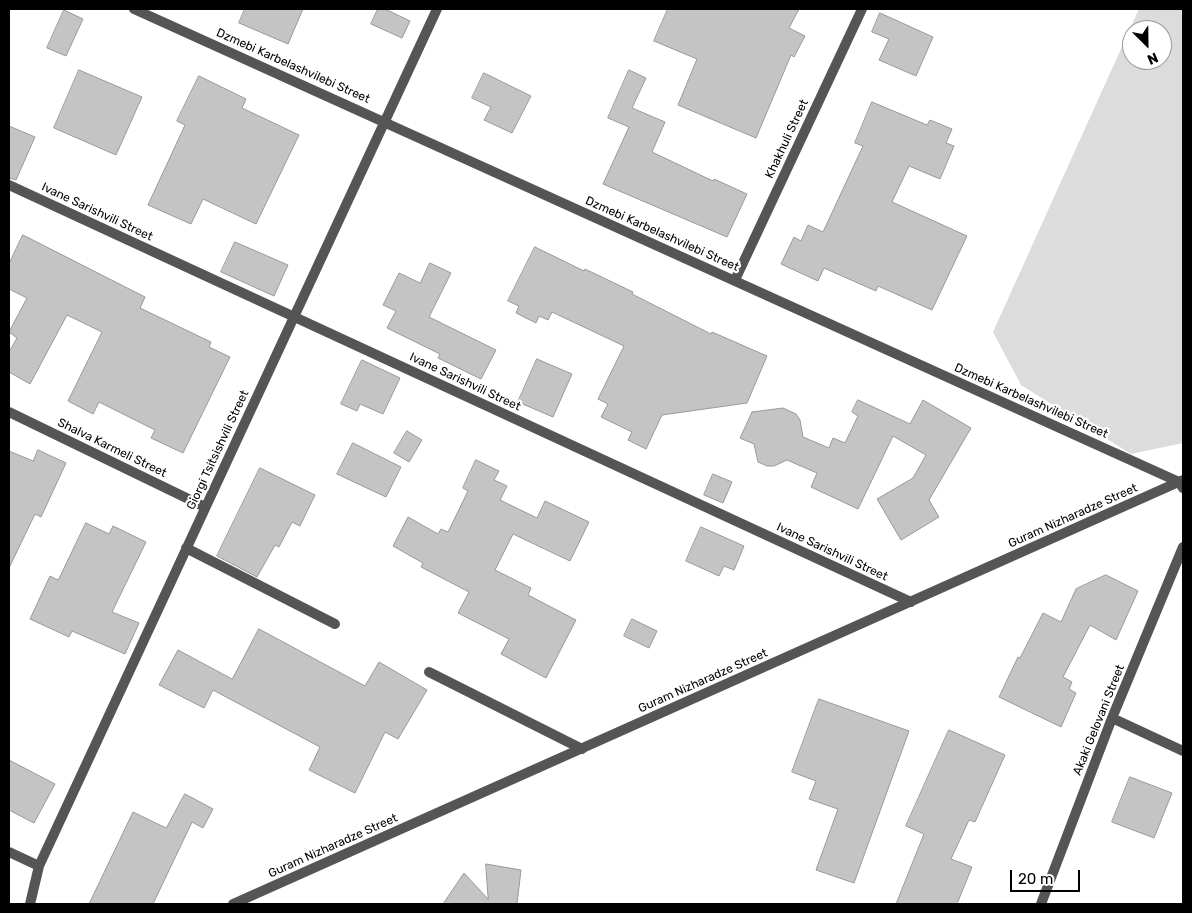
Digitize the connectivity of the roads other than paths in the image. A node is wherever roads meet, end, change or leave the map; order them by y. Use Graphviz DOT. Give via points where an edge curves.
graph roads {
  1 [pos="134,9"];
  2 [pos="437,9"];
  3 [pos="862,9"];
  4 [pos="384,121"];
  5 [pos="9,185"];
  6 [pos="735,280"];
  7 [pos="294,316"];
  8 [pos="9,412"];
  9 [pos="1182,483"];
  10 [pos="205,507"];
  11 [pos="1183,547"];
  12 [pos="186,548"];
  13 [pos="911,602"];
  14 [pos="335,624"];
  15 [pos="429,672"];
  16 [pos="1112,718"];
  17 [pos="582,749"];
  18 [pos="1183,751"];
  19 [pos="9,852"];
  20 [pos="39,866"];
  21 [pos="30,904"];
  22 [pos="233,904"];
  23 [pos="1041,904"];
  1 -- 4 [label="street, Dzmebi Karbelashvilebi Street"];
  2 -- 4 [label="street, Giorgi Tsitsishvili Street"];
  3 -- 6 [label="street, Khakhuli Street"];
  4 -- 6 [label="street, Dzmebi Karbelashvilebi Street"];
  4 -- 7 [label="street, Giorgi Tsitsishvili Street"];
  5 -- 7 [label="street, Ivane Sarishvili Street"];
  6 -- 9 [label="street, Dzmebi Karbelashvilebi Street"];
  7 -- 10 [label="street, Giorgi Tsitsishvili Street"];
  7 -- 13 [label="street, Ivane Sarishvili Street"];
  8 -- 10 [label="street, Shalva Karmeli Street"];
  9 -- 13 [label="street, Guram Nizharadze Street"];
  10 -- 12 [label="street, Giorgi Tsitsishvili Street"];
  11 -- 16 [label="street, Akaki Gelovani Street"];
  12 -- 14 [label="street"];
  12 -- 20 [label="street, Giorgi Tsitsishvili Street"];
  13 -- 17 [label="street, Guram Nizharadze Street"];
  15 -- 17 [label="street"];
  16 -- 18 [label="street"];
  16 -- 23 [label="street, Akaki Gelovani Street"];
  17 -- 22 [label="street, Guram Nizharadze Street"];
  19 -- 20 [label="street"];
  20 -- 21 [label="street, Giorgi Tsitsishvili Street"];
}
